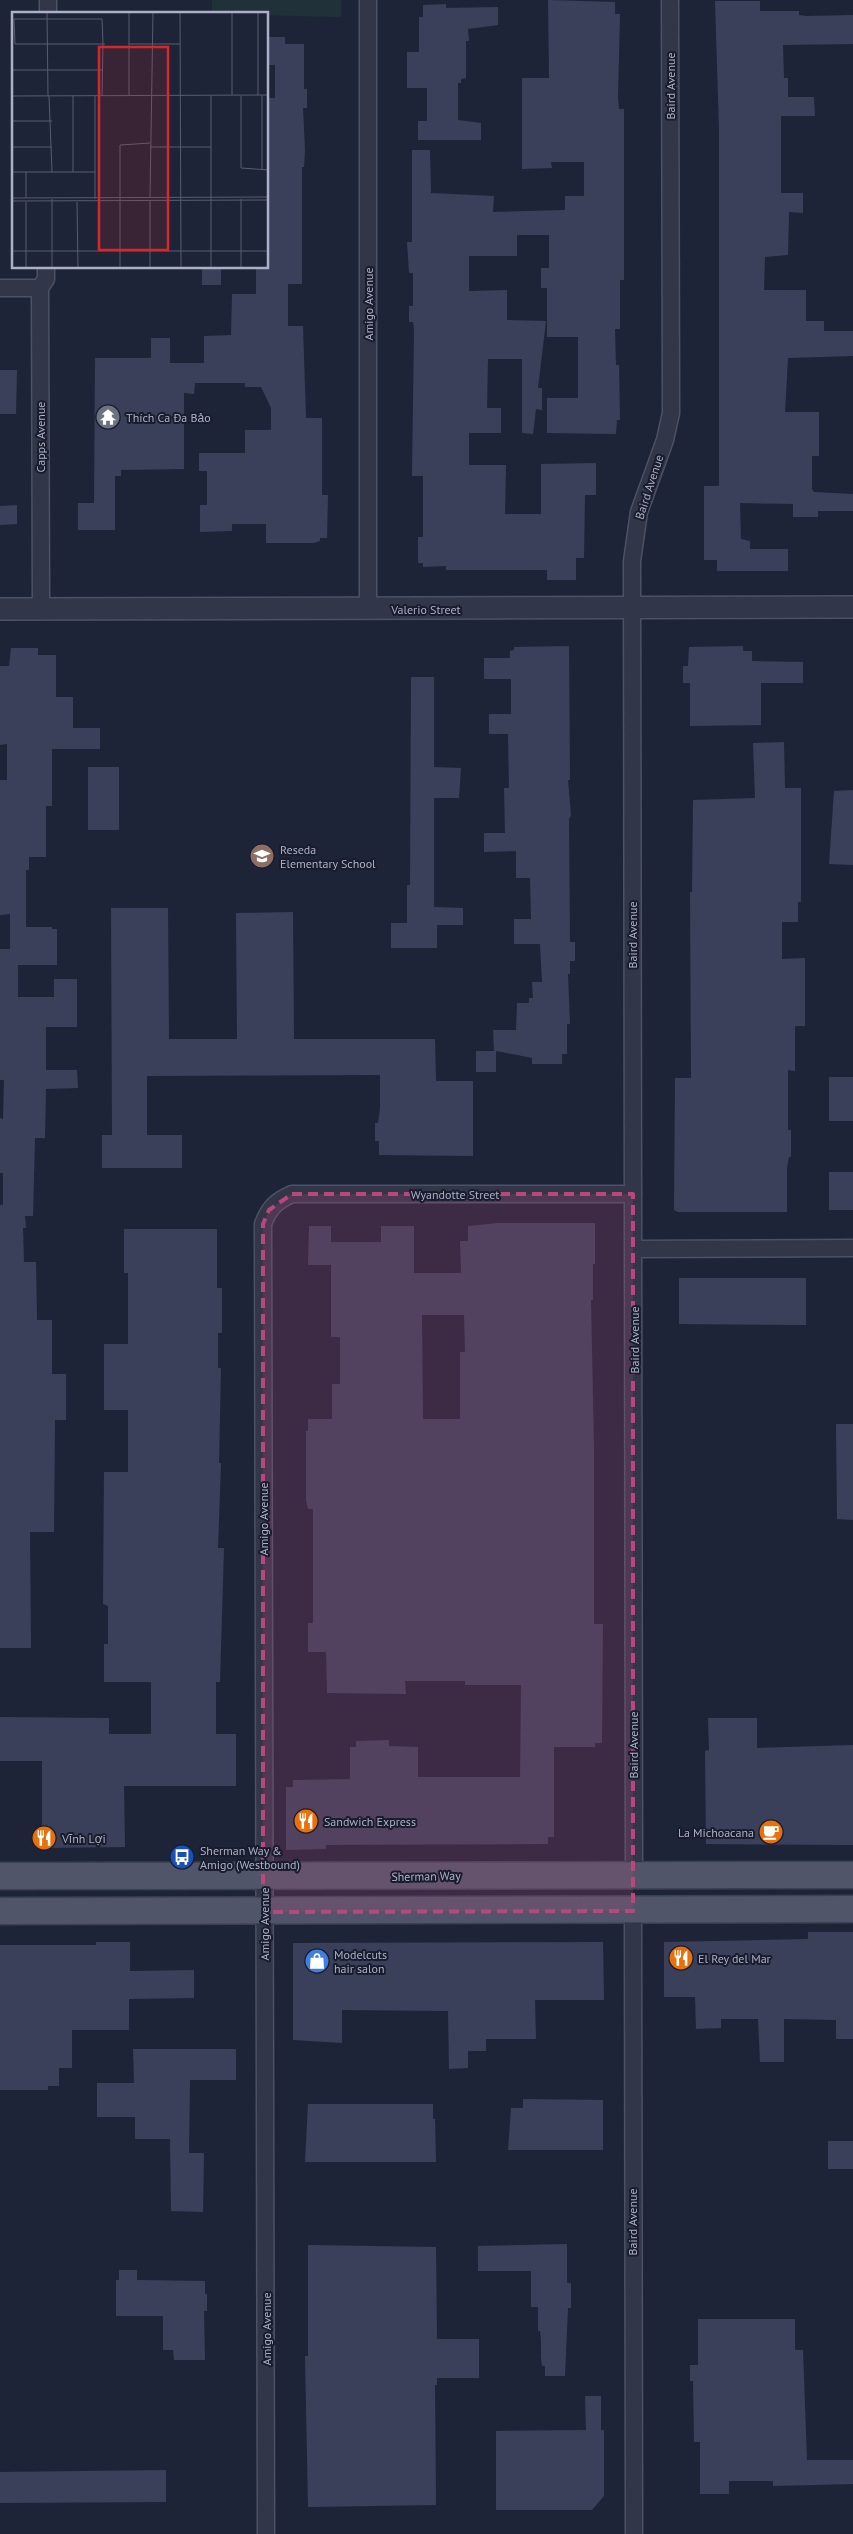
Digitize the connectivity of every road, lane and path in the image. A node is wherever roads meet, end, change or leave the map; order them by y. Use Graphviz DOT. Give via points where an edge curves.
graph roads {
  1 [pos="368,0"];
  2 [pos="670,0"];
  3 [pos="46,269"];
  4 [pos="0,288"];
  5 [pos="40,288"];
  6 [pos="632,607"];
  7 [pos="853,607"];
  8 [pos="368,608"];
  9 [pos="0,609"];
  10 [pos="41,609"];
  11 [pos="633,1194"];
  12 [pos="278,1200"];
  13 [pos="853,1248"];
  14 [pos="634,1249"];
  15 [pos="853,1875"];
  16 [pos="0,1876"];
  17 [pos="264,1876"];
  18 [pos="634,1876"];
  19 [pos="853,1909"];
  20 [pos="0,1911"];
  21 [pos="633,1911"];
  22 [pos="263,1912"];
  23 [pos="266,2534"];
  24 [pos="634,2534"];
  1 -- 8 [label="street, Amigo Avenue"];
  2 -- 6 [label="street, Baird Avenue" via="672,394 665,440 636,528"];
  3 -- 5 [label="street, Capps Avenue" via="46,279"];
  4 -- 5 [label="street"];
  5 -- 10 [label="street, Capps Avenue"];
  6 -- 7 [label="street, Valerio Street"];
  6 -- 8 [label="street, Valerio Street"];
  6 -- 11 [label="street, Baird Avenue"];
  8 -- 10 [label="street, Valerio Street"];
  9 -- 10 [label="street, Valerio Street"];
  11 -- 12 [label="street, Wyandotte Street" via="292,1194"];
  11 -- 14 [label="street, Baird Avenue"];
  12 -- 17 [label="street, Amigo Avenue" via="263,1224"];
  13 -- 14 [label="street"];
  14 -- 18 [label="street, Baird Avenue"];
  15 -- 18 [label="main road, Sherman Way"];
  16 -- 17 [label="main road, Sherman Way"];
  17 -- 18 [label="main road, Sherman Way"];
  17 -- 22 [label="street, Amigo Avenue"];
  18 -- 21 [label="main road"];
  19 -- 21 [label="main road"];
  20 -- 22 [label="main road"];
  21 -- 22 [label="main road"];
  21 -- 24 [label="street, Baird Avenue"];
  22 -- 23 [label="street, Amigo Avenue"];
}
